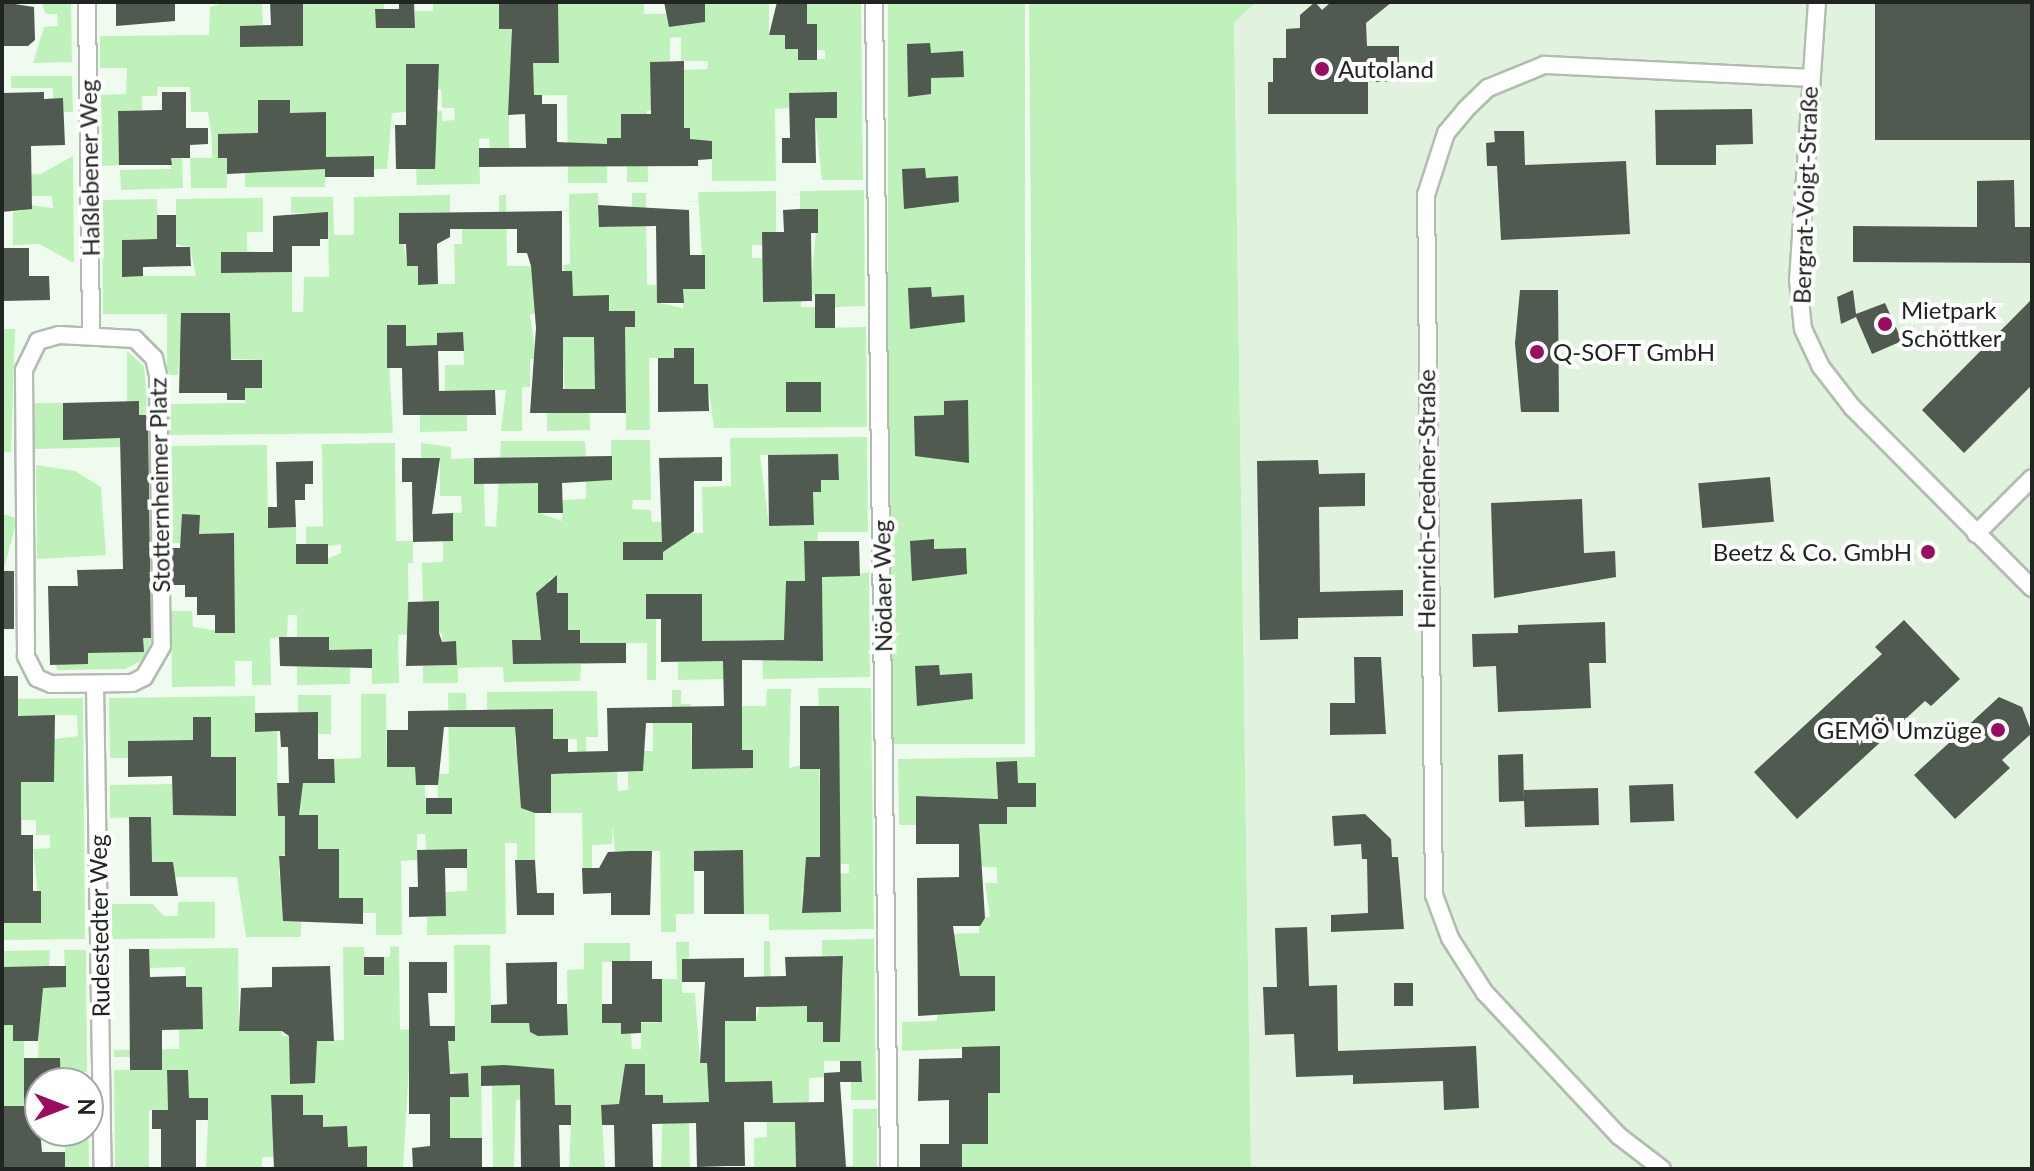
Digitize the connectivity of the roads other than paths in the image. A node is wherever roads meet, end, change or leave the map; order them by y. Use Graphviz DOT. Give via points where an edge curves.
graph roads {
  1 [pos="87,2"];
  2 [pos="874,2"];
  3 [pos="1817,2"];
  4 [pos="1809,78"];
  5 [pos="91,335"];
  6 [pos="2032,478"];
  7 [pos="1976,534"];
  8 [pos="2032,588"];
  9 [pos="95,684"];
  10 [pos="103,1169"];
  11 [pos="889,1169"];
  12 [pos="1662,1169"];
  1 -- 5 [label="street, Haßlebener Weg"];
  2 -- 11 [label="street, Nödaer Weg"];
  3 -- 4 [label="street, Bergrat-Voigt-Straße"];
  4 -- 7 [label="street, Bergrat-Voigt-Straße" via="1798,280 1803,329 1821,367 1852,407"];
  4 -- 12 [label="street, Heinrich-Credner-Straße" via="1544,65 1488,88 1465,110 1446,133 1426,195 1434,895 1450,938 1485,993 1619,1136"];
  5 -- 9 [label="street, Stotternheimer Platz" via="135,339 156,367 162,646 144,677"];
  5 -- 9 [label="street, Stotternheimer Platz" via="38,341 24,370 26,641 37,678"];
  6 -- 7 [label="street"];
  7 -- 8 [label="street, Bergrat-Voigt-Straße"];
  9 -- 10 [label="street, Rudestedter Weg"];
}
